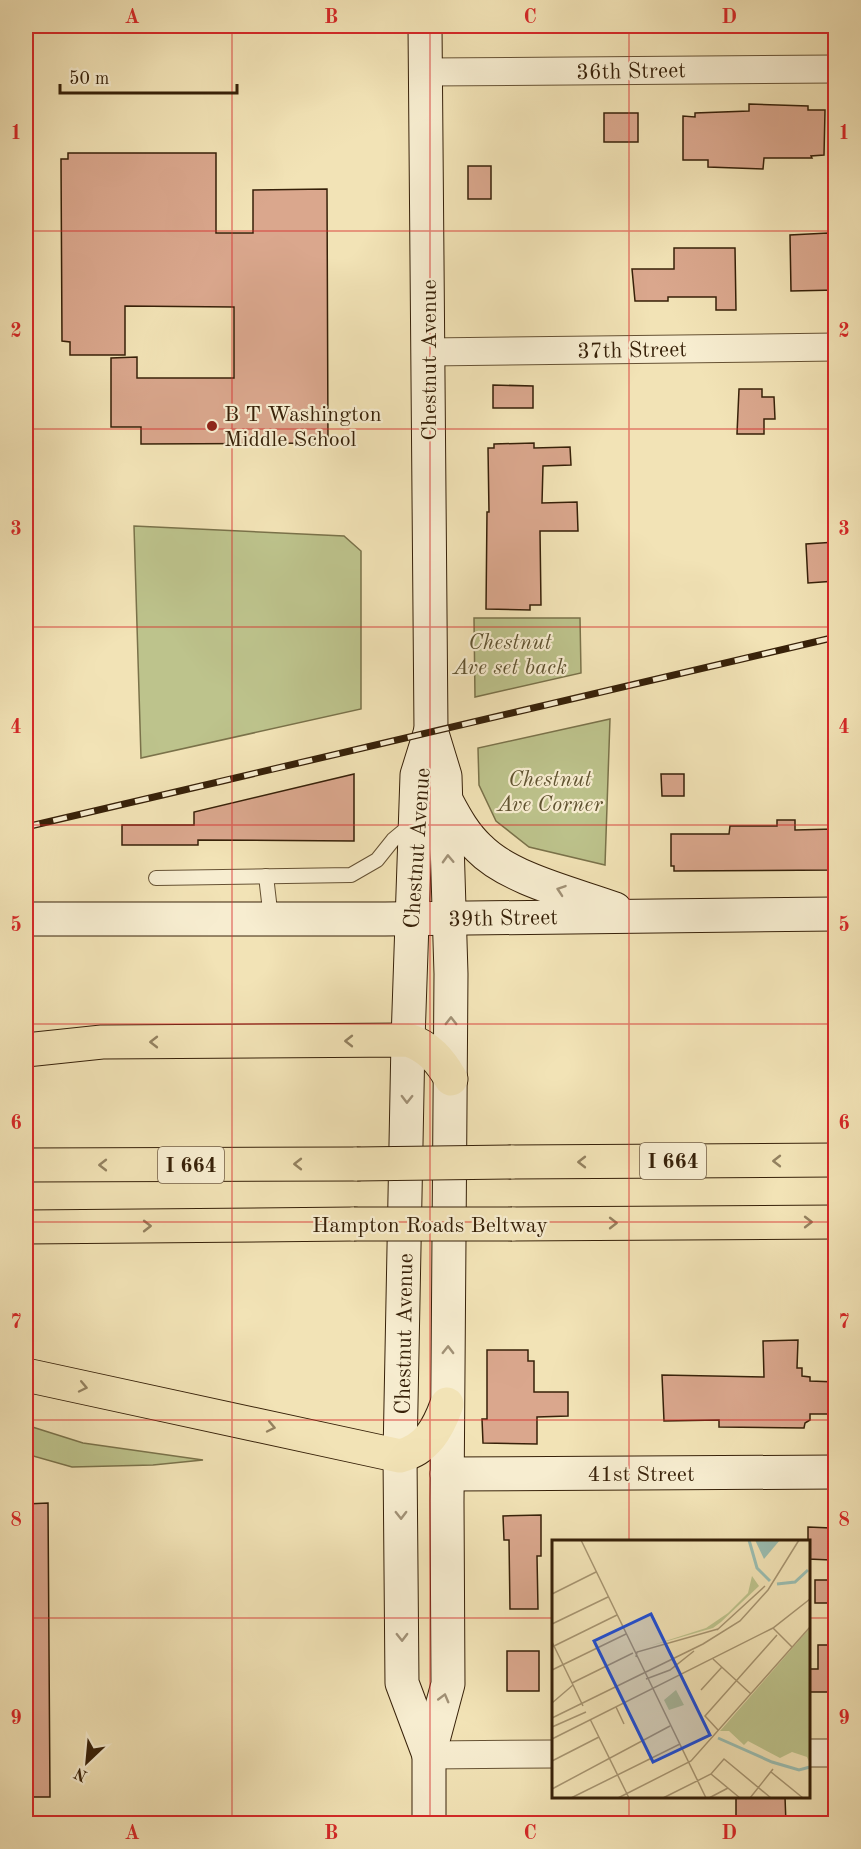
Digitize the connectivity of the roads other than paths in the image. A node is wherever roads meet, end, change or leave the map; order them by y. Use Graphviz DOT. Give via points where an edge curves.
graph roads {
  1 [pos="426,26"];
  2 [pos="836,69"];
  3 [pos="426,72"];
  4 [pos="836,347"];
  5 [pos="428,352"];
  6 [pos="431,730"];
  7 [pos="446,800"];
  8 [pos="415,822"];
  9 [pos="266,876"];
  10 [pos="156,878"];
  11 [pos="836,914"];
  12 [pos="636,916"];
  13 [pos="411,918"];
  14 [pos="450,918"];
  15 [pos="26,919"];
  16 [pos="271,919"];
  17 [pos="408,1040"];
  18 [pos="26,1050"];
  19 [pos="451,1079"];
  20 [pos="836,1160"];
  21 [pos="26,1165"];
  22 [pos="836,1222"];
  23 [pos="26,1227"];
  24 [pos="26,1375"];
  25 [pos="447,1404"];
  26 [pos="400,1456"];
  27 [pos="836,1472"];
  28 [pos="447,1473"];
  29 [pos="810,1753"];
  30 [pos="836,1753"];
  31 [pos="552,1754"];
  32 [pos="429,1755"];
  33 [pos="429,1824"];
  1 -- 3 [label="main road, Chestnut Avenue"];
  2 -- 3 [label="street, 36th Street"];
  3 -- 5 [label="main road, Chestnut Avenue"];
  4 -- 5 [label="street, 37th Street"];
  5 -- 6 [label="main road, Chestnut Avenue"];
  6 -- 7 [label="main road, Chestnut Avenue" via="445,776"];
  6 -- 8 [label="main road, Chestnut Avenue" via="417,775"];
  12 -- 7 [label="main road, one-way" via="497,863 463,830"];
  14 -- 7 [label="main road, Chestnut Avenue, one-way"];
  8 -- 9 [label="lane" via="376,860 351,876"];
  8 -- 13 [label="main road, Chestnut Avenue"];
  9 -- 10 [label="lane"];
  9 -- 16 [label="lane"];
  11 -- 12 [label="main road, 39th Street"];
  12 -- 14 [label="main road, 39th Street"];
  13 -- 14 [label="main road, 39th Street"];
  13 -- 16 [label="main road, 39th Street"];
  13 -- 17 [label="main road, Chestnut Avenue"];
  19 -- 14 [label="main road, Chestnut Avenue, one-way"];
  15 -- 16 [label="main road, 39th Street"];
  17 -- 18 [label="highway, one-way" via="102,1042"];
  17 -- 19 [label="highway" via="428,1050"];
  17 -- 26 [label="main road, Chestnut Avenue, one-way"];
  25 -- 19 [label="main road, Chestnut Avenue, one-way"];
  20 -- 21 [label="highway, I 664, one-way, bridge"];
  23 -- 22 [label="highway, Hampton Roads Beltway, one-way, bridge"];
  24 -- 26 [label="highway, one-way"];
  25 -- 26 [label="highway" via="440,1424 423,1446"];
  25 -- 28 [label="main road, Chestnut Avenue"];
  26 -- 32 [label="main road, Chestnut Avenue, one-way" via="402,1683"];
  27 -- 28 [label="main road, 41st Street"];
  32 -- 28 [label="main road, Chestnut Avenue, one-way" via="448,1684"];
  29 -- 30 [label="street"];
  31 -- 32 [label="street"];
  32 -- 33 [label="main road, Chestnut Avenue"];
}
